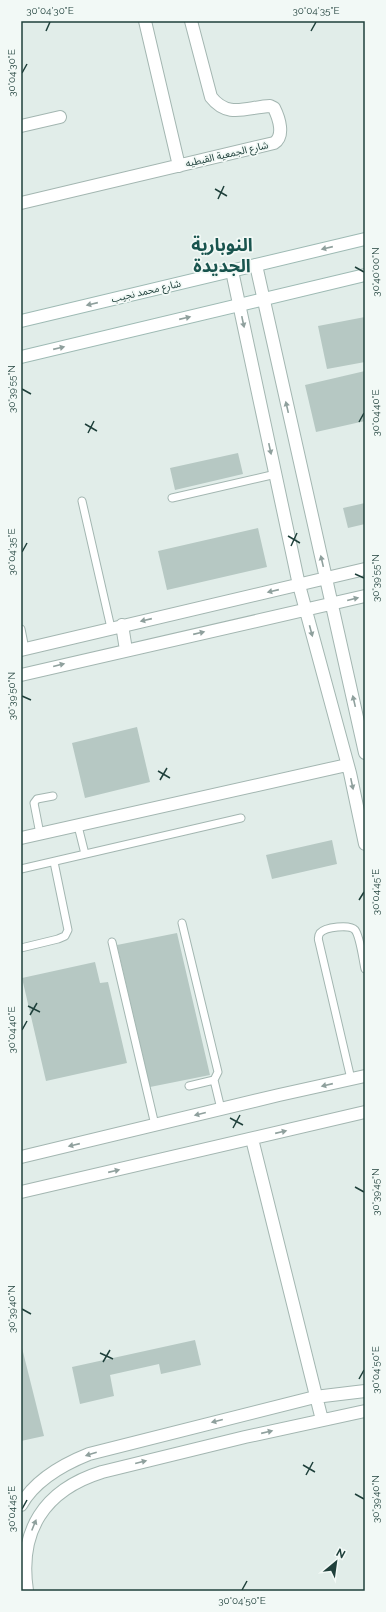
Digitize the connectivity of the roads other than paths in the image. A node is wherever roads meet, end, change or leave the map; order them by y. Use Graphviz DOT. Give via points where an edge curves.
graph roads {
  1 [pos="144,21"];
  2 [pos="191,21"];
  3 [pos="60,117"];
  4 [pos="21,126"];
  5 [pos="179,166"];
  6 [pos="21,204"];
  7 [pos="365,239"];
  8 [pos="256,265"];
  9 [pos="232,271"];
  10 [pos="365,275"];
  11 [pos="263,299"];
  12 [pos="239,305"];
  13 [pos="21,321"];
  14 [pos="21,357"];
  15 [pos="276,474"];
  16 [pos="172,498"];
  17 [pos="82,501"];
  18 [pos="365,569"];
  19 [pos="326,578"];
  20 [pos="300,585"];
  21 [pos="365,596"];
  22 [pos="332,604"];
  23 [pos="305,608"];
  24 [pos="116,627"];
  25 [pos="21,629"];
  26 [pos="23,650"];
  27 [pos="126,650"];
  28 [pos="21,675"];
  29 [pos="365,753"];
  30 [pos="347,765"];
  31 [pos="54,796"];
  32 [pos="241,818"];
  33 [pos="78,826"];
  34 [pos="40,834"];
  35 [pos="364,836"];
  36 [pos="21,838"];
  37 [pos="85,854"];
  38 [pos="54,862"];
  39 [pos="21,869"];
  40 [pos="182,923"];
  41 [pos="112,942"];
  42 [pos="21,948"];
  43 [pos="365,969"];
  44 [pos="365,1076"];
  45 [pos="351,1079"];
  46 [pos="214,1080"];
  47 [pos="189,1086"];
  48 [pos="221,1109"];
  49 [pos="365,1112"];
  50 [pos="155,1125"];
  51 [pos="252,1139"];
  52 [pos="21,1157"];
  53 [pos="21,1192"];
  54 [pos="365,1391"];
  55 [pos="315,1397"];
  56 [pos="365,1411"];
  57 [pos="238,1416"];
  58 [pos="322,1420"];
  59 [pos="244,1437"];
  60 [pos="21,1504"];
  61 [pos="27,1591"];
  1 -- 5 [label="street"];
  2 -- 5 [label="street, شارع الجمعية القبطيه" via="208,89 216,104 237,111 270,106 274,108 280,137 274,143"];
  3 -- 4 [label="street"];
  5 -- 6 [label="street, شارع الجمعية القبطيه"];
  7 -- 8 [label="street, شارع محمد نجيب, one-way"];
  8 -- 9 [label="street, شارع محمد نجيب"];
  8 -- 11 [label="street"];
  9 -- 12 [label="street"];
  9 -- 13 [label="street, شارع محمد نجيب, one-way"];
  10 -- 11 [label="street"];
  11 -- 12 [label="street"];
  19 -- 11 [label="street, one-way"];
  14 -- 12 [label="street, one-way"];
  12 -- 15 [label="street, one-way"];
  15 -- 16 [label="lane"];
  15 -- 20 [label="street"];
  17 -- 24 [label="lane"];
  18 -- 19 [label="street"];
  19 -- 20 [label="street"];
  19 -- 22 [label="street"];
  20 -- 23 [label="street"];
  20 -- 24 [label="street, one-way"];
  22 -- 21 [label="street, one-way"];
  22 -- 23 [label="street"];
  29 -- 22 [label="street, one-way"];
  27 -- 23 [label="street, one-way"];
  23 -- 30 [label="street, one-way"];
  24 -- 26 [label="street"];
  24 -- 27 [label="street"];
  25 -- 26 [label="lane"];
  28 -- 27 [label="street, one-way"];
  30 -- 33 [label="street"];
  30 -- 35 [label="street, one-way"];
  31 -- 34 [label="lane" via="37,799 34,803"];
  32 -- 37 [label="lane"];
  33 -- 34 [label="street"];
  33 -- 37 [label="lane"];
  34 -- 36 [label="street"];
  37 -- 38 [label="lane"];
  38 -- 39 [label="lane"];
  38 -- 42 [label="lane" via="68,930 65,936 58,939"];
  40 -- 46 [label="lane" via="218,1072"];
  41 -- 50 [label="lane"];
  43 -- 45 [label="lane" via="357,933 352,928 345,926 320,934 318,942"];
  44 -- 45 [label="street"];
  45 -- 48 [label="street, one-way"];
  46 -- 47 [label="lane"];
  46 -- 48 [label="lane"];
  48 -- 50 [label="street, one-way"];
  51 -- 49 [label="street, one-way"];
  50 -- 52 [label="street, one-way"];
  53 -- 51 [label="street, one-way"];
  51 -- 55 [label="street"];
  54 -- 55 [label="street"];
  55 -- 57 [label="street"];
  55 -- 58 [label="street"];
  56 -- 58 [label="street"];
  57 -- 59 [label="street"];
  57 -- 60 [label="street, one-way" via="74,1460 46,1477 34,1487"];
  59 -- 58 [label="street, one-way"];
  61 -- 59 [label="street, one-way" via="25,1561 28,1541 36,1520 57,1494 88,1476"];
}
